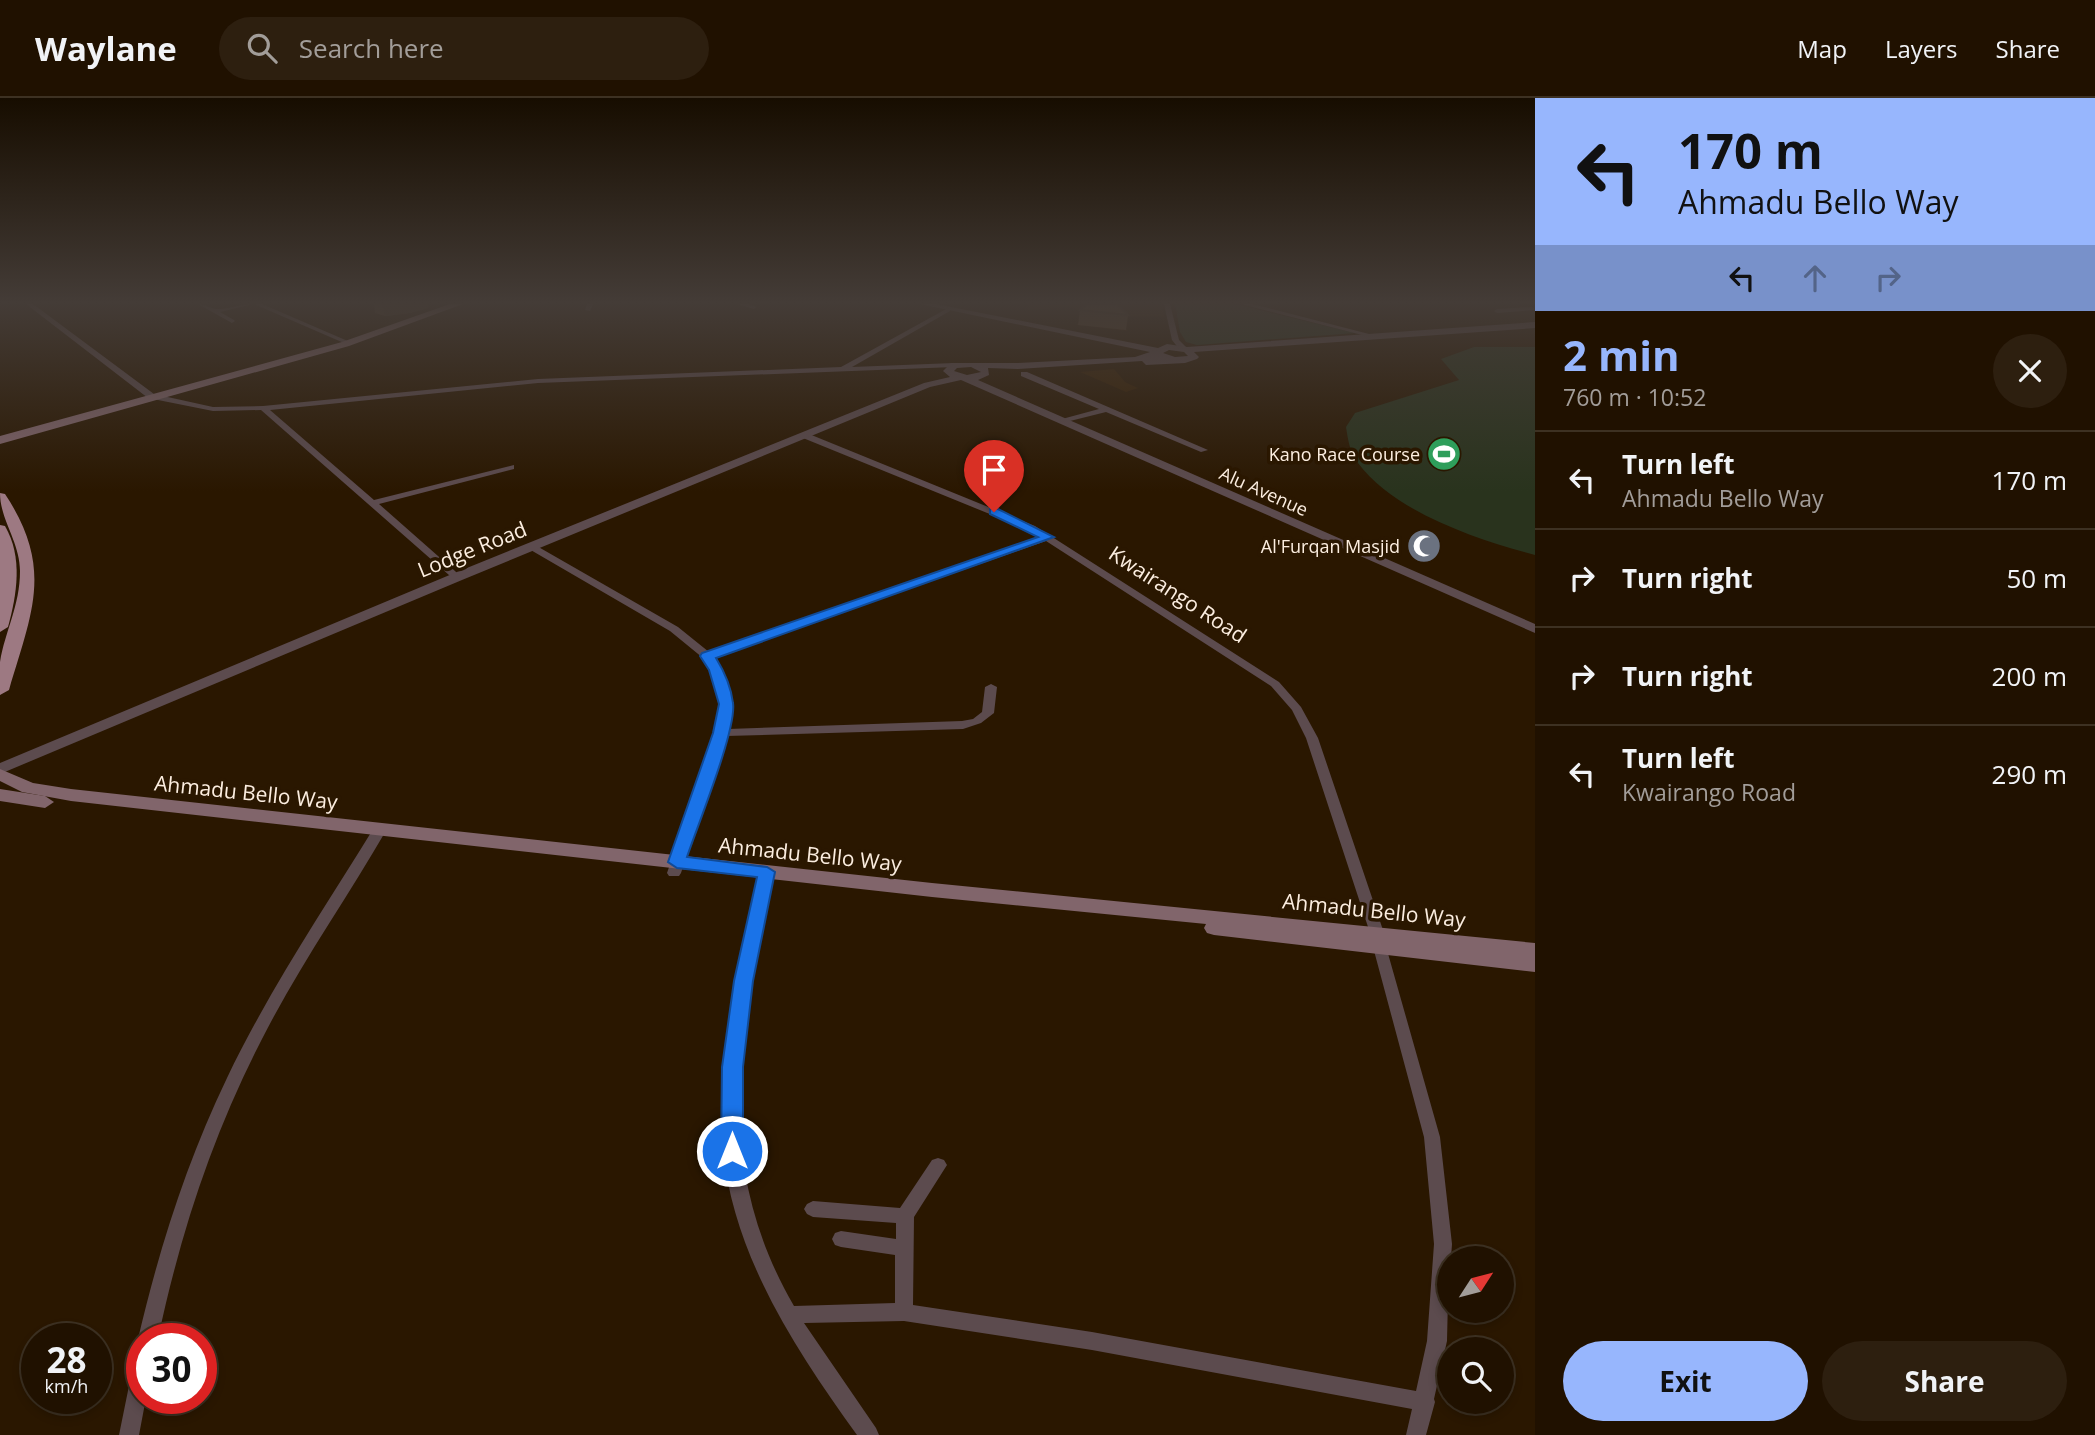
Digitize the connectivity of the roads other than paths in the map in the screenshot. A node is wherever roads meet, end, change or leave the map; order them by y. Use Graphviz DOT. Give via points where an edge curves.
graph roads {
  1 [pos="113,366"];
  2 [pos="261,366"];
  3 [pos="267,366"];
  4 [pos="843,366"];
  5 [pos="961,366"];
  6 [pos="977,366"];
  7 [pos="1052,366"];
  8 [pos="950,369"];
  9 [pos="828,371"];
  10 [pos="1024,374"];
  11 [pos="973,378"];
  12 [pos="154,397"];
  13 [pos="263,408"];
  14 [pos="1107,409"];
  15 [pos="1065,421"];
  16 [pos="806,436"];
  17 [pos="0,439"];
  18 [pos="1204,450"];
  19 [pos="511,467"];
  20 [pos="0,498"];
  21 [pos="373,503"];
  22 [pos="0,529"];
  23 [pos="1048,537"];
  24 [pos="531,547"];
  25 [pos="452,573"];
  26 [pos="0,627"];
  27 [pos="1535,629"];
  28 [pos="707,656"];
  29 [pos="991,687"];
  30 [pos="0,690"];
  31 [pos="721,733"];
  32 [pos="0,756"];
  33 [pos="0,769"];
  34 [pos="0,774"];
  35 [pos="0,796"];
  36 [pos="278,823"];
  37 [pos="377,834"];
  38 [pos="675,867"];
  39 [pos="766,878"];
  40 [pos="1378,940"];
  41 [pos="1535,950"];
  42 [pos="1535,964"];
  43 [pos="938,1165"];
  44 [pos="813,1209"];
  45 [pos="905,1216"];
  46 [pos="841,1239"];
  47 [pos="904,1248"];
  48 [pos="904,1312"];
  49 [pos="790,1315"];
  50 [pos="151,1323"];
  51 [pos="1424,1402"];
  52 [pos="133,1414"];
  53 [pos="129,1435"];
  54 [pos="869,1435"];
  55 [pos="1416,1435"];
  1 -- 12 [label="street"];
  2 -- 12 [label="main road"];
  3 -- 12 [label="main road"];
  4 -- 9 [label="street"];
  5 -- 8 [label="street, Lodge Road"];
  6 -- 11 [label="street" via="986,370"];
  7 -- 11 [label="street, Lodge Road"];
  8 -- 9 [label="street"];
  8 -- 11 [label="street, Alu Avenue"];
  8 -- 25 [label="street, Lodge Road"];
  9 -- 13 [label="street" via="538,381"];
  10 -- 14 [label="street"];
  11 -- 15 [label="street, Alu Avenue"];
  11 -- 16 [label="street, Lodge Road" via="927,385"];
  12 -- 13 [label="street" via="213,409"];
  12 -- 17 [label="main road"];
  13 -- 21 [label="street"];
  14 -- 15 [label="street"];
  14 -- 18 [label="street"];
  15 -- 27 [label="street, Alu Avenue"];
  16 -- 23 [label="street, Kwairango Road"];
  16 -- 24 [label="street, Lodge Road"];
  19 -- 21 [label="street"];
  20 -- 30 [label="main road" via="23,534 29,570 27,597"];
  21 -- 25 [label="street"];
  22 -- 26 [label="main road" via="10,568"];
  23 -- 28 [label="street"];
  23 -- 40 [label="street, Kwairango Road" via="1255,670 1286,695 1312,738"];
  24 -- 28 [label="street" via="674,629"];
  24 -- 33 [label="street, Lodge Road"];
  25 -- 32 [label="street, Lodge Road" via="71,732"];
  28 -- 31 [label="street" via="717,670 726,704"];
  29 -- 31 [label="street" via="988,713 962,724"];
  31 -- 38 [label="street"];
  34 -- 36 [label="main road, Ahmadu Bello Way" via="46,792"];
  35 -- 36 [label="main road, Ahmadu Bello Way"];
  36 -- 37 [label="main road, Ahmadu Bello Way"];
  37 -- 38 [label="main road, Ahmadu Bello Way"];
  37 -- 50 [label="street" via="276,998 200,1157"];
  38 -- 39 [label="main road, Ahmadu Bello Way"];
  39 -- 40 [label="main road, Ahmadu Bello Way"];
  39 -- 49 [label="street" via="743,981 732,1067 732,1151 761,1263"];
  40 -- 41 [label="main road, Ahmadu Bello Way"];
  40 -- 42 [label="main road, Ahmadu Bello Way"];
  40 -- 51 [label="street, Kwairango Road" via="1432,1137 1442,1231 1437,1341"];
  43 -- 45 [label="street"];
  44 -- 45 [label="street"];
  45 -- 47 [label="street"];
  46 -- 47 [label="street"];
  47 -- 48 [label="street"];
  48 -- 49 [label="street"];
  48 -- 51 [label="street" via="1105,1343"];
  49 -- 54 [label="street"];
  51 -- 55 [label="street, Kwairango Road"];
  52 -- 53 [label="street"];
}
